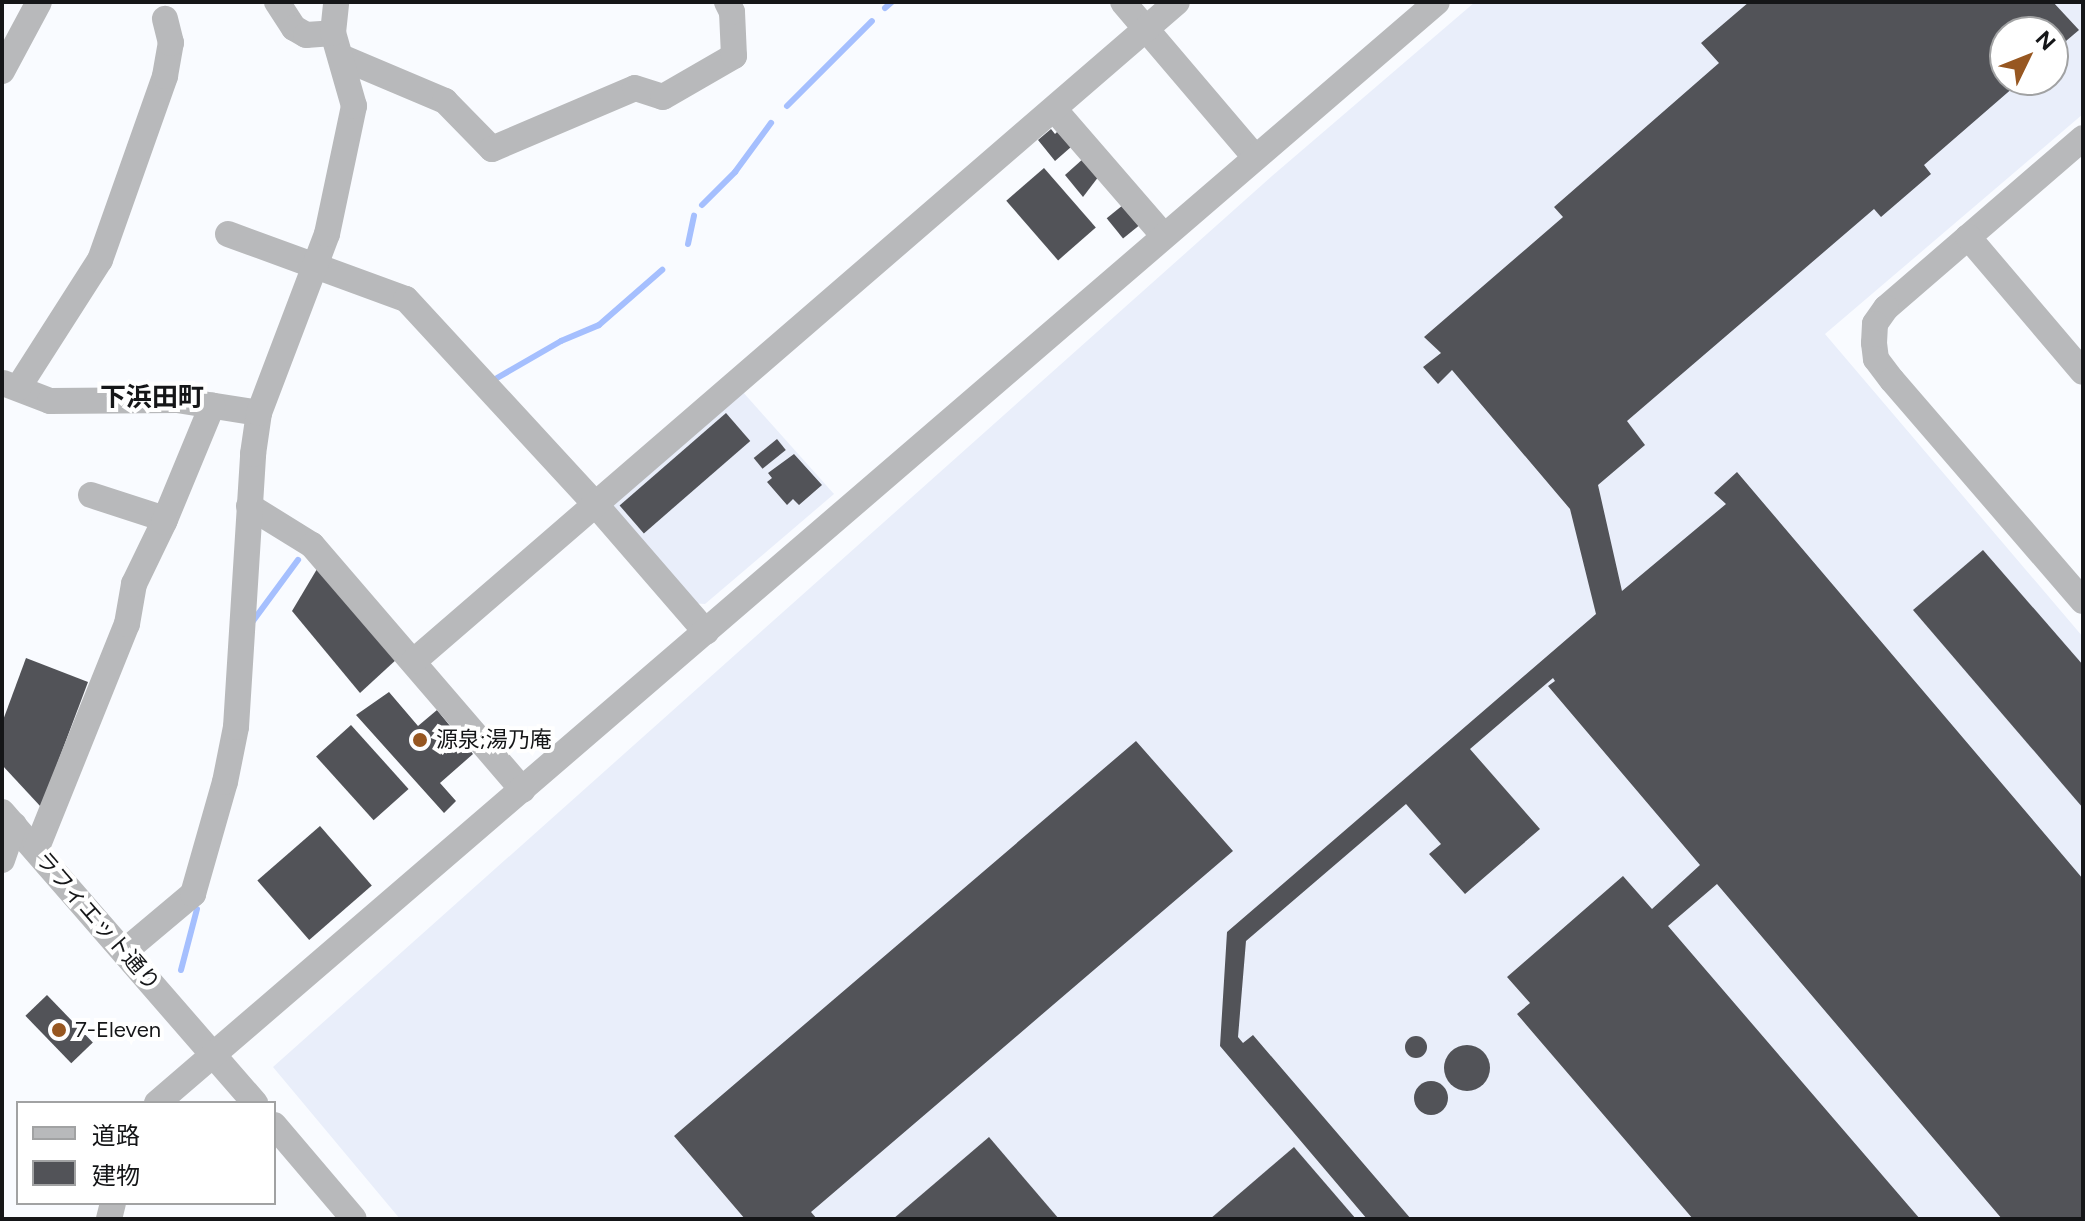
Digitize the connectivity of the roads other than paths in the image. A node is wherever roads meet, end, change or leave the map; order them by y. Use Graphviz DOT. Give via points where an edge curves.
graph roads {
  1 [pos="39,2"];
  2 [pos="277,2"];
  3 [pos="336,2"];
  4 [pos="727,2"];
  5 [pos="1123,2"];
  6 [pos="1177,2"];
  7 [pos="1437,2"];
  8 [pos="165,19"];
  9 [pos="1146,29"];
  10 [pos="337,45"];
  11 [pos="2,71"];
  12 [pos="1054,109"];
  13 [pos="2083,138"];
  14 [pos="1255,157"];
  15 [pos="228,234"];
  16 [pos="1164,236"];
  17 [pos="1968,237"];
  18 [pos="315,267"];
  19 [pos="2083,372"];
  20 [pos="10,386"];
  21 [pos="212,406"];
  22 [pos="259,413"];
  23 [pos="91,495"];
  24 [pos="596,505"];
  25 [pos="249,506"];
  26 [pos="165,519"];
  27 [pos="2083,601"];
  28 [pos="706,632"];
  29 [pos="414,661"];
  30 [pos="523,790"];
  31 [pos="8,819"];
  32 [pos="36,850"];
  33 [pos="2,860"];
  34 [pos="125,951"];
  35 [pos="215,1056"];
  36 [pos="159,1101"];
  37 [pos="253,1101"];
  38 [pos="276,1127"];
  39 [pos="354,1219"];
  1 -- 11 [label="street"];
  2 -- 10 [label="street" via="294,28"];
  3 -- 10 [label="street"];
  4 -- 10 [label="street" via="734,56 663,97 635,88 492,149 445,101"];
  5 -- 9 [label="street"];
  6 -- 9 [label="street"];
  7 -- 14 [label="street"];
  8 -- 20 [label="street" via="171,43 165,76 100,260"];
  9 -- 12 [label="street"];
  9 -- 14 [label="street"];
  10 -- 18 [label="street" via="354,106"];
  12 -- 16 [label="street"];
  12 -- 24 [label="street"];
  13 -- 17 [label="street"];
  14 -- 16 [label="street"];
  15 -- 18 [label="street"];
  16 -- 28 [label="street"];
  17 -- 19 [label="street"];
  17 -- 27 [label="street" via="1886,308 1875,324 1876,359"];
  18 -- 22 [label="street"];
  18 -- 24 [label="street" via="406,299"];
  20 -- 21 [label="street" via="50,401 177,400"];
  21 -- 22 [label="street"];
  21 -- 26 [label="street"];
  22 -- 25 [label="street"];
  23 -- 26 [label="street"];
  24 -- 28 [label="street"];
  24 -- 29 [label="street"];
  25 -- 29 [label="street" via="312,545"];
  25 -- 34 [label="street" via="236,727 225,782 193,894"];
  26 -- 32 [label="street" via="134,584 127,624"];
  28 -- 30 [label="street"];
  29 -- 30 [label="street"];
  30 -- 35 [label="street"];
  31 -- 32 [label="street, ラフィエット通り"];
  31 -- 33 [label="street"];
  32 -- 34 [label="street, ラフィエット通り"];
  34 -- 35 [label="street, ラフィエット通り"];
  35 -- 36 [label="street"];
  35 -- 37 [label="street, ラフィエット通り"];
  38 -- 39 [label="street"];
}
